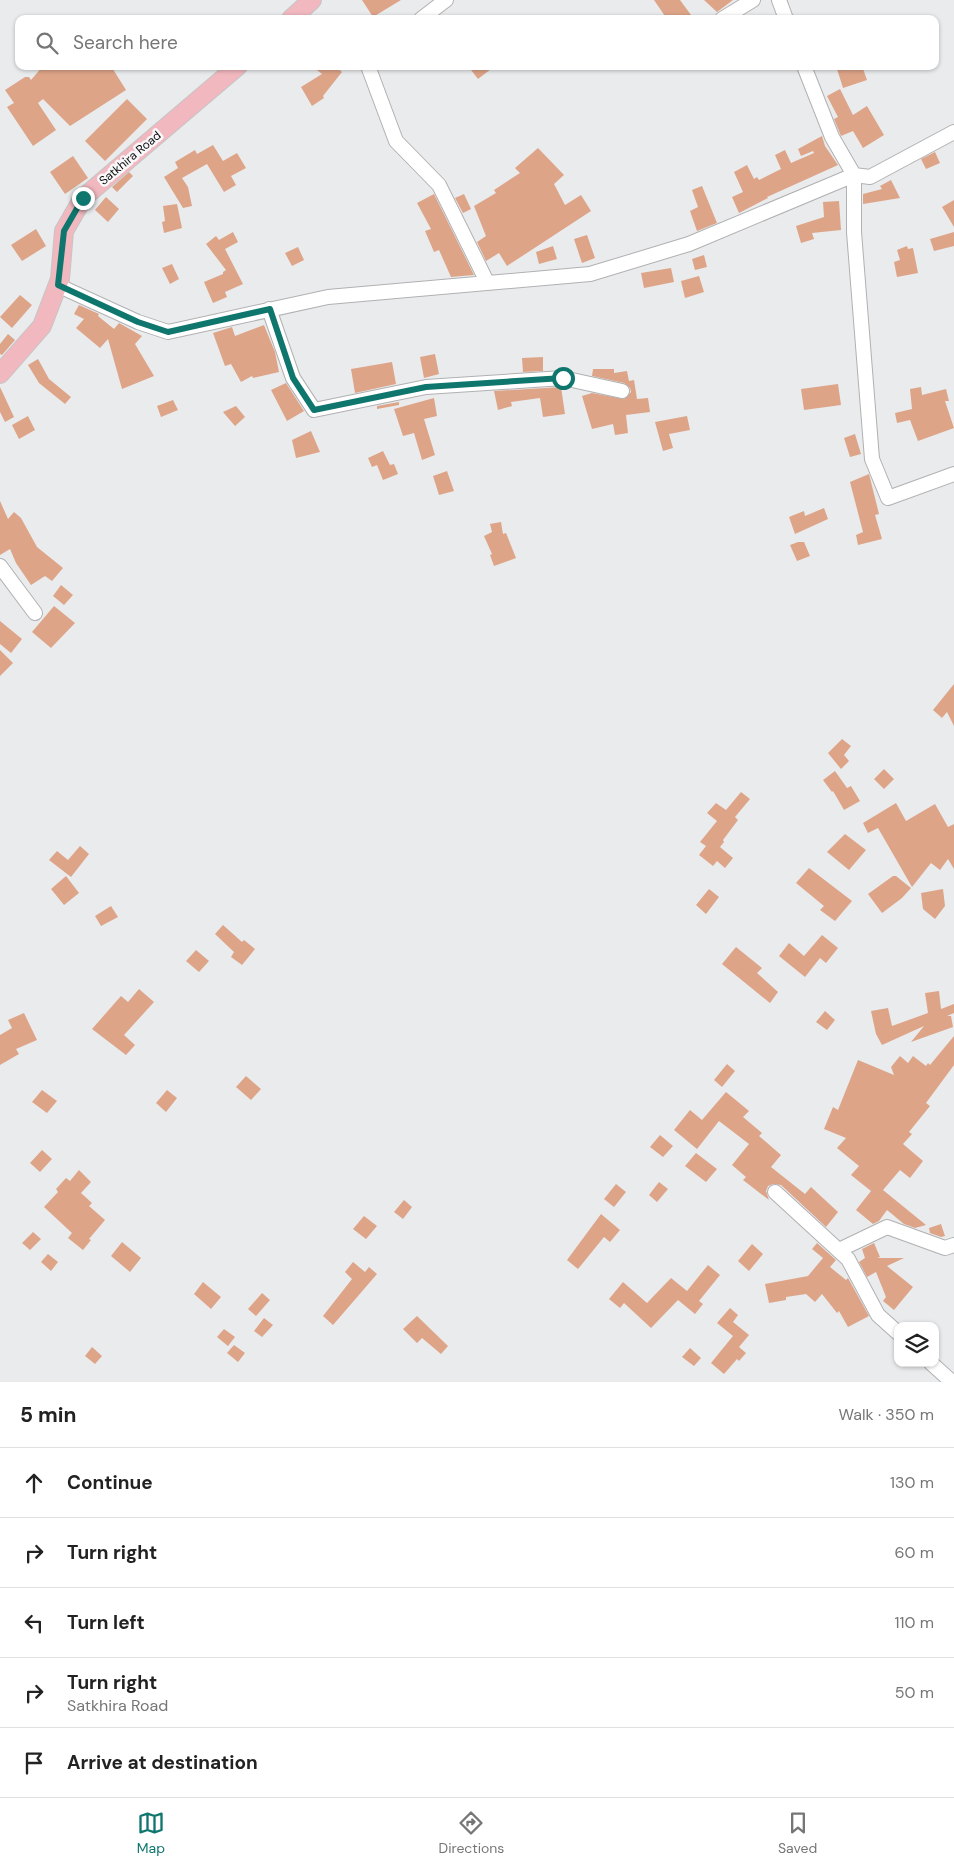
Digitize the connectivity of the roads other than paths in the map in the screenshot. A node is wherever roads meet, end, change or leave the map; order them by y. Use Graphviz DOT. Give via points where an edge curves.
graph roads {
  1 [pos="312,0"];
  2 [pos="446,0"];
  3 [pos="753,0"];
  4 [pos="779,0"];
  5 [pos="295,15"];
  6 [pos="425,15"];
  7 [pos="729,15"];
  8 [pos="785,15"];
  9 [pos="233,70"];
  10 [pos="369,70"];
  11 [pos="806,70"];
  12 [pos="954,132"];
  13 [pos="854,175"];
  14 [pos="487,282"];
  15 [pos="58,285"];
  16 [pos="270,309"];
  17 [pos="0,374"];
  18 [pos="622,391"];
  19 [pos="954,474"];
  20 [pos="0,566"];
  21 [pos="35,613"];
  22 [pos="775,1192"];
  23 [pos="954,1245"];
  24 [pos="839,1250"];
  25 [pos="894,1329"];
  26 [pos="935,1367"];
  27 [pos="952,1382"];
  1 -- 5 [label="main road"];
  2 -- 6 [label="street"];
  3 -- 7 [label="street"];
  4 -- 8 [label="street"];
  9 -- 15 [label="main road, Satkhira Road" via="83,198 64,231"];
  10 -- 14 [label="street" via="396,141 439,185"];
  11 -- 13 [label="street" via="832,137"];
  12 -- 13 [label="street" via="870,177"];
  13 -- 14 [label="street" via="689,244 590,274"];
  13 -- 19 [label="street" via="854,232 872,459 888,498"];
  14 -- 16 [label="street" via="328,297"];
  15 -- 16 [label="street" via="138,322 168,332"];
  15 -- 17 [label="main road, Satkhira Road" via="42,326"];
  16 -- 18 [label="street" via="293,378 314,410 426,387 563,378"];
  20 -- 21 [label="street"];
  22 -- 24 [label="street"];
  23 -- 24 [label="street" via="945,1248 887,1227"];
  24 -- 25 [label="street" via="848,1259 878,1315"];
  26 -- 27 [label="street"];
}
